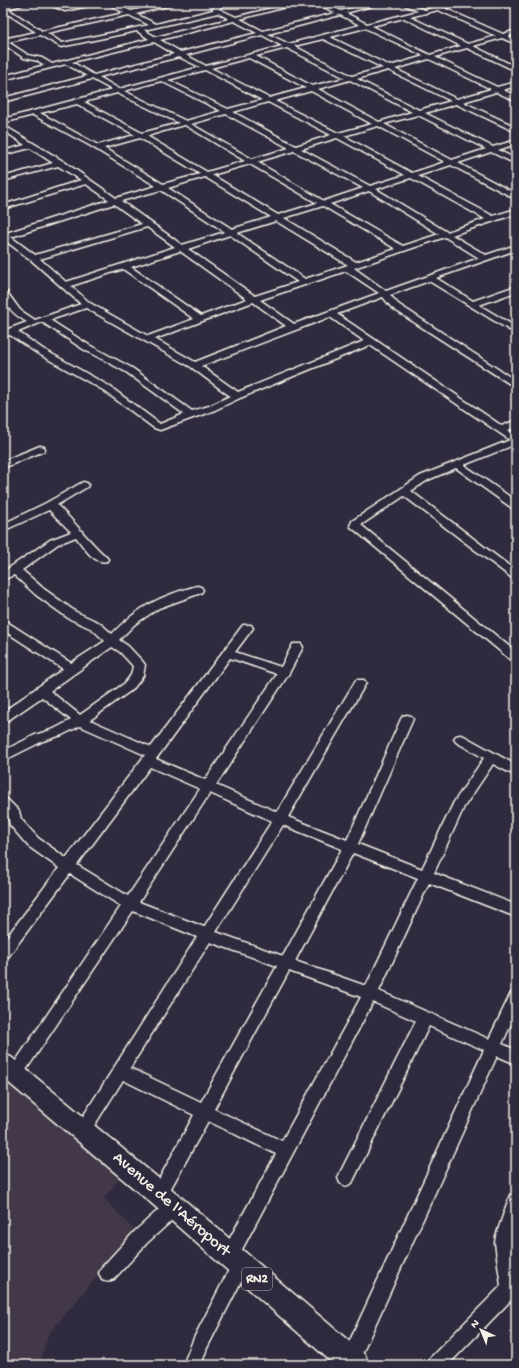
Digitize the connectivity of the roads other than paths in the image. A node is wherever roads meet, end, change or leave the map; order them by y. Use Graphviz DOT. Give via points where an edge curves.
graph roads {
  1 [pos="25,3"];
  2 [pos="48,3"];
  3 [pos="99,3"];
  4 [pos="110,3"];
  5 [pos="176,3"];
  6 [pos="222,3"];
  7 [pos="298,3"];
  8 [pos="320,3"];
  9 [pos="379,3"];
  10 [pos="403,3"];
  11 [pos="459,3"];
  12 [pos="438,8"];
  13 [pos="218,11"];
  14 [pos="423,12"];
  15 [pos="339,13"];
  16 [pos="129,14"];
  17 [pos="404,16"];
  18 [pos="234,19"];
  19 [pos="155,26"];
  20 [pos="364,26"];
  21 [pos="139,30"];
  22 [pos="261,32"];
  23 [pos="516,32"];
  24 [pos="43,33"];
  25 [pos="501,36"];
  26 [pos="325,37"];
  27 [pos="155,39"];
  28 [pos="3,41"];
  29 [pos="516,42"];
  30 [pos="288,46"];
  31 [pos="468,46"];
  32 [pos="179,54"];
  33 [pos="250,56"];
  34 [pos="429,57"];
  35 [pos="67,62"];
  36 [pos="51,66"];
  37 [pos="206,67"];
  38 [pos="390,68"];
  39 [pos="516,69"];
  40 [pos="92,76"];
  41 [pos="3,78"];
  42 [pos="162,79"];
  43 [pos="351,79"];
  44 [pos="516,84"];
  45 [pos="312,89"];
  46 [pos="496,90"];
  47 [pos="118,91"];
  48 [pos="516,99"];
  49 [pos="3,100"];
  50 [pos="269,100"];
  51 [pos="457,101"];
  52 [pos="79,102"];
  53 [pos="9,107"];
  54 [pos="228,112"];
  55 [pos="419,112"];
  56 [pos="34,113"];
  57 [pos="3,121"];
  58 [pos="187,124"];
  59 [pos="378,124"];
  60 [pos="3,127"];
  61 [pos="516,130"];
  62 [pos="143,136"];
  63 [pos="338,136"];
  64 [pos="516,142"];
  65 [pos="32,145"];
  66 [pos="98,147"];
  67 [pos="295,148"];
  68 [pos="492,150"];
  69 [pos="3,153"];
  70 [pos="251,161"];
  71 [pos="516,162"];
  72 [pos="60,163"];
  73 [pos="452,163"];
  74 [pos="206,174"];
  75 [pos="412,176"];
  76 [pos="3,179"];
  77 [pos="87,181"];
  78 [pos="161,187"];
  79 [pos="370,189"];
  80 [pos="516,197"];
  81 [pos="114,200"];
  82 [pos="324,204"];
  83 [pos="3,207"];
  84 [pos="516,211"];
  85 [pos="277,218"];
  86 [pos="492,219"];
  87 [pos="149,224"];
  88 [pos="231,232"];
  89 [pos="444,235"];
  90 [pos="4,236"];
  91 [pos="181,247"];
  92 [pos="516,247"];
  93 [pos="402,249"];
  94 [pos="34,258"];
  95 [pos="485,258"];
  96 [pos="124,266"];
  97 [pos="351,266"];
  98 [pos="430,278"];
  99 [pos="304,282"];
  100 [pos="66,286"];
  101 [pos="516,288"];
  102 [pos="3,293"];
  103 [pos="385,294"];
  104 [pos="254,299"];
  105 [pos="473,304"];
  106 [pos="87,305"];
  107 [pos="3,310"];
  108 [pos="17,312"];
  109 [pos="330,313"];
  110 [pos="200,319"];
  111 [pos="38,321"];
  112 [pos="293,326"];
  113 [pos="516,331"];
  114 [pos="7,333"];
  115 [pos="147,339"];
  116 [pos="371,341"];
  117 [pos="194,365"];
  118 [pos="516,385"];
  119 [pos="237,396"];
  120 [pos="191,415"];
  121 [pos="516,423"];
  122 [pos="501,430"];
  123 [pos="516,441"];
  124 [pos="40,449"];
  125 [pos="457,464"];
  126 [pos="3,465"];
  127 [pos="83,485"];
  128 [pos="404,491"];
  129 [pos="50,504"];
  130 [pos="516,506"];
  131 [pos="3,528"];
  132 [pos="78,533"];
  133 [pos="103,559"];
  134 [pos="15,570"];
  135 [pos="516,576"];
  136 [pos="3,577"];
  137 [pos="197,590"];
  138 [pos="3,625"];
  139 [pos="247,628"];
  140 [pos="112,641"];
  141 [pos="297,647"];
  142 [pos="227,653"];
  143 [pos="516,658"];
  144 [pos="71,668"];
  145 [pos="284,672"];
  146 [pos="360,683"];
  147 [pos="42,692"];
  148 [pos="3,718"];
  149 [pos="407,719"];
  150 [pos="80,721"];
  151 [pos="460,739"];
  152 [pos="3,756"];
  153 [pos="150,756"];
  154 [pos="491,758"];
  155 [pos="516,771"];
  156 [pos="208,787"];
  157 [pos="3,803"];
  158 [pos="280,820"];
  159 [pos="350,847"];
  160 [pos="67,866"];
  161 [pos="425,876"];
  162 [pos="130,904"];
  163 [pos="516,911"];
  164 [pos="208,935"];
  165 [pos="3,953"];
  166 [pos="285,964"];
  167 [pos="370,994"];
  168 [pos="516,997"];
  169 [pos="425,1018"];
  170 [pos="492,1048"];
  171 [pos="516,1057"];
  172 [pos="9,1069"];
  173 [pos="120,1071"];
  174 [pos="204,1112"];
  175 [pos="83,1129"];
  176 [pos="286,1151"];
  177 [pos="346,1178"];
  178 [pos="166,1200"];
  179 [pos="516,1201"];
  180 [pos="235,1260"];
  181 [pos="108,1273"];
  182 [pos="513,1286"];
  183 [pos="353,1363"];
  184 [pos="192,1365"];
  185 [pos="435,1365"];
  1 -- 24 [label="street" via="4,9"];
  2 -- 3 [label="street" via="65,10"];
  4 -- 16 [label="street"];
  5 -- 16 [label="street"];
  6 -- 13 [label="street" via="215,8"];
  7 -- 18 [label="street"];
  8 -- 15 [label="street"];
  9 -- 15 [label="street"];
  10 -- 14 [label="street"];
  11 -- 12 [label="street"];
  12 -- 14 [label="street"];
  12 -- 25 [label="street"];
  13 -- 18 [label="street"];
  13 -- 19 [label="street"];
  14 -- 17 [label="street"];
  15 -- 20 [label="street"];
  15 -- 22 [label="street"];
  16 -- 19 [label="street"];
  16 -- 24 [label="street"];
  17 -- 20 [label="street"];
  17 -- 31 [label="street"];
  18 -- 22 [label="street"];
  18 -- 27 [label="street"];
  19 -- 21 [label="street"];
  20 -- 26 [label="street"];
  20 -- 34 [label="street"];
  21 -- 24 [label="street" via="64,45"];
  21 -- 27 [label="street"];
  22 -- 30 [label="street"];
  22 -- 32 [label="street"];
  23 -- 25 [label="street"];
  24 -- 28 [label="street"];
  25 -- 29 [label="street"];
  25 -- 31 [label="street"];
  26 -- 30 [label="street"];
  26 -- 38 [label="street"];
  27 -- 32 [label="street"];
  27 -- 35 [label="street"];
  28 -- 36 [label="street" via="26,57 40,59"];
  30 -- 33 [label="street"];
  30 -- 43 [label="street"];
  31 -- 34 [label="street"];
  31 -- 39 [label="street"];
  32 -- 37 [label="street"];
  32 -- 40 [label="street"];
  33 -- 37 [label="street"];
  33 -- 45 [label="street"];
  34 -- 38 [label="street"];
  34 -- 46 [label="street"];
  35 -- 36 [label="street"];
  35 -- 40 [label="street"];
  36 -- 41 [label="street"];
  37 -- 42 [label="street"];
  37 -- 50 [label="street"];
  38 -- 43 [label="street"];
  38 -- 51 [label="street"];
  40 -- 47 [label="street"];
  40 -- 49 [label="street"];
  42 -- 47 [label="street"];
  42 -- 54 [label="street"];
  43 -- 45 [label="street"];
  43 -- 55 [label="street"];
  44 -- 46 [label="street"];
  45 -- 50 [label="street"];
  45 -- 59 [label="street"];
  46 -- 48 [label="street"];
  46 -- 51 [label="street"];
  47 -- 52 [label="street"];
  47 -- 58 [label="street"];
  49 -- 53 [label="street"];
  50 -- 54 [label="street"];
  50 -- 63 [label="street"];
  51 -- 55 [label="street"];
  51 -- 61 [label="street"];
  52 -- 56 [label="street"];
  52 -- 62 [label="street"];
  54 -- 58 [label="street"];
  54 -- 67 [label="street"];
  55 -- 59 [label="street"];
  55 -- 68 [label="street"];
  56 -- 57 [label="street" via="16,115"];
  56 -- 66 [label="street"];
  58 -- 62 [label="street"];
  58 -- 70 [label="street"];
  59 -- 63 [label="street"];
  59 -- 73 [label="street"];
  60 -- 65 [label="street"];
  62 -- 66 [label="street"];
  62 -- 74 [label="street"];
  63 -- 67 [label="street"];
  63 -- 75 [label="street"];
  64 -- 68 [label="street"];
  65 -- 69 [label="street"];
  65 -- 72 [label="street"];
  66 -- 78 [label="street"];
  67 -- 70 [label="street"];
  67 -- 79 [label="street"];
  68 -- 71 [label="street"];
  68 -- 73 [label="street"];
  70 -- 74 [label="street"];
  70 -- 82 [label="street"];
  72 -- 76 [label="street"];
  72 -- 77 [label="street"];
  73 -- 75 [label="street"];
  73 -- 80 [label="street"];
  74 -- 78 [label="street"];
  74 -- 85 [label="street"];
  75 -- 79 [label="street"];
  75 -- 86 [label="street"];
  77 -- 81 [label="street"];
  77 -- 83 [label="street"];
  78 -- 81 [label="street"];
  78 -- 88 [label="street"];
  79 -- 82 [label="street"];
  79 -- 89 [label="street"];
  81 -- 87 [label="street"];
  81 -- 90 [label="street"];
  82 -- 85 [label="street"];
  82 -- 93 [label="street"];
  84 -- 86 [label="street"];
  85 -- 88 [label="street"];
  85 -- 97 [label="street"];
  86 -- 89 [label="street"];
  87 -- 91 [label="street"];
  87 -- 94 [label="street"];
  88 -- 91 [label="street"];
  88 -- 99 [label="street"];
  89 -- 93 [label="street"];
  89 -- 95 [label="street"];
  90 -- 94 [label="street"];
  91 -- 96 [label="street"];
  91 -- 104 [label="street"];
  92 -- 95 [label="street"];
  93 -- 97 [label="street"];
  94 -- 100 [label="street"];
  95 -- 98 [label="street"];
  96 -- 100 [label="street"];
  96 -- 110 [label="street"];
  97 -- 99 [label="street"];
  97 -- 103 [label="street"];
  98 -- 103 [label="street"];
  98 -- 105 [label="street"];
  99 -- 104 [label="street"];
  100 -- 106 [label="street"];
  101 -- 105 [label="street"];
  102 -- 108 [label="street"];
  103 -- 109 [label="street"];
  103 -- 118 [label="street" via="395,306"];
  104 -- 110 [label="street"];
  104 -- 112 [label="street"];
  105 -- 113 [label="street"];
  106 -- 111 [label="street"];
  106 -- 115 [label="street"];
  107 -- 108 [label="street"];
  108 -- 111 [label="street"];
  109 -- 112 [label="street"];
  109 -- 116 [label="street"];
  110 -- 115 [label="street"];
  111 -- 114 [label="street"];
  111 -- 120 [label="street" via="129,370"];
  112 -- 117 [label="street"];
  114 -- 120 [label="street" via="106,388 157,426"];
  115 -- 117 [label="street"];
  116 -- 119 [label="street"];
  116 -- 122 [label="street"];
  117 -- 119 [label="street"];
  119 -- 120 [label="street"];
  121 -- 122 [label="street"];
  122 -- 123 [label="street"];
  123 -- 125 [label="street"];
  124 -- 126 [label="street"];
  125 -- 128 [label="street" via="424,478"];
  125 -- 130 [label="street"];
  127 -- 129 [label="street"];
  128 -- 135 [label="street"];
  128 -- 143 [label="street" via="355,526"];
  129 -- 131 [label="street"];
  129 -- 132 [label="street"];
  132 -- 133 [label="street"];
  132 -- 134 [label="street" via="54,542"];
  134 -- 136 [label="street"];
  134 -- 140 [label="street" via="40,592 72,614 96,626"];
  137 -- 140 [label="street" via="150,608 131,620"];
  138 -- 144 [label="street"];
  139 -- 142 [label="street"];
  140 -- 144 [label="street"];
  140 -- 150 [label="street" via="139,665 137,676 129,686"];
  141 -- 145 [label="street"];
  142 -- 145 [label="street"];
  142 -- 153 [label="street"];
  144 -- 147 [label="street"];
  145 -- 156 [label="street"];
  146 -- 158 [label="street"];
  147 -- 148 [label="street"];
  147 -- 150 [label="street"];
  149 -- 159 [label="street"];
  150 -- 152 [label="street"];
  150 -- 153 [label="street" via="139,746"];
  151 -- 154 [label="street"];
  153 -- 156 [label="street"];
  153 -- 160 [label="street"];
  154 -- 155 [label="street"];
  154 -- 161 [label="street" via="459,805"];
  156 -- 158 [label="street"];
  156 -- 162 [label="street"];
  157 -- 160 [label="street" via="14,814 14,821 23,833"];
  158 -- 159 [label="street"];
  158 -- 164 [label="street"];
  159 -- 161 [label="street"];
  159 -- 166 [label="street"];
  160 -- 162 [label="street"];
  160 -- 165 [label="street"];
  161 -- 163 [label="street"];
  161 -- 167 [label="street"];
  162 -- 164 [label="street"];
  162 -- 172 [label="street"];
  164 -- 166 [label="street"];
  164 -- 173 [label="street"];
  166 -- 167 [label="street"];
  166 -- 174 [label="street"];
  167 -- 169 [label="street"];
  167 -- 176 [label="street"];
  168 -- 170 [label="street"];
  169 -- 170 [label="street"];
  169 -- 177 [label="street"];
  170 -- 171 [label="street"];
  170 -- 183 [label="street"];
  172 -- 175 [label="highway, Avenue de l'Aéroport / RN2"];
  173 -- 174 [label="street"];
  173 -- 175 [label="street"];
  174 -- 176 [label="street"];
  174 -- 178 [label="street"];
  175 -- 178 [label="highway, Avenue de l'Aéroport / RN2"];
  176 -- 180 [label="street"];
  178 -- 180 [label="highway, Avenue de l'Aéroport / RN2"];
  178 -- 181 [label="street" via="141,1237"];
  179 -- 182 [label="street" via="503,1243"];
  180 -- 183 [label="highway, Avenue de l'Aéroport / RN2"];
  180 -- 184 [label="street"];
  182 -- 185 [label="street"];
}
